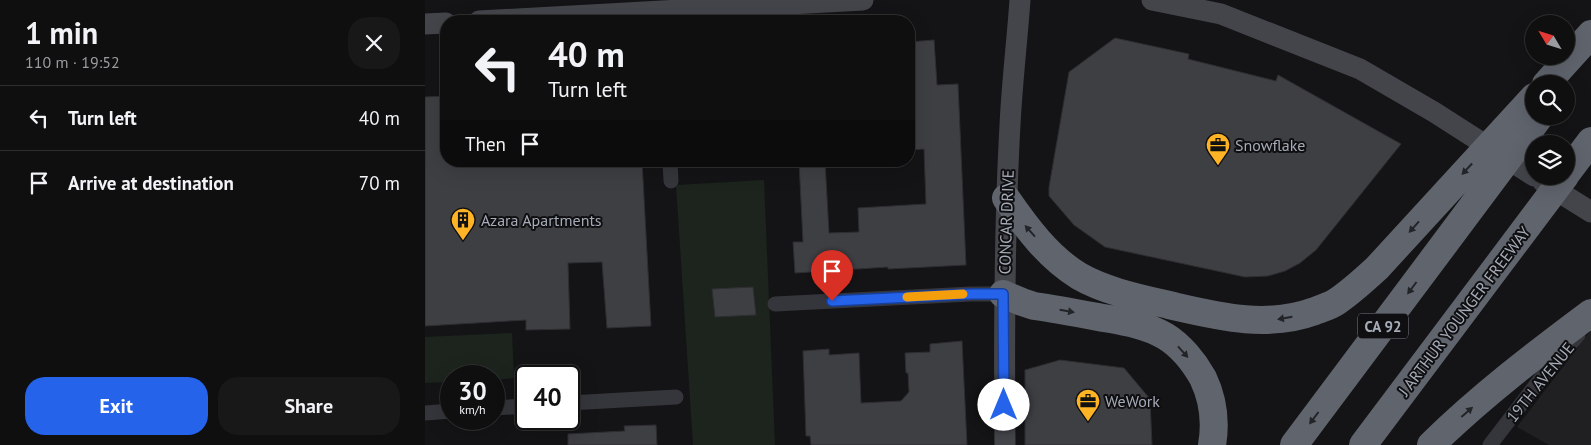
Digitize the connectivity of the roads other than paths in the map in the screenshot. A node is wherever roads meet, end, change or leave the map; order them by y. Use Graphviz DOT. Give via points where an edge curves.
graph roads {
  1 [pos="863,0"];
  2 [pos="1021,0"];
  3 [pos="1152,0"];
  4 [pos="659,8"];
  5 [pos="562,15"];
  6 [pos="440,23"];
  7 [pos="425,24"];
  8 [pos="1591,34"];
  9 [pos="1591,49"];
  10 [pos="1554,75"];
  11 [pos="1572,75"];
  12 [pos="1525,117"];
  13 [pos="1525,123"];
  14 [pos="1589,144"];
  15 [pos="1575,162"];
  16 [pos="670,167"];
  17 [pos="1525,170"];
  18 [pos="671,181"];
  19 [pos="1548,185"];
  20 [pos="1558,185"];
  21 [pos="1006,198"];
  22 [pos="1591,212"];
  23 [pos="1003,294"];
  24 [pos="1154,302"];
  25 [pos="775,304"];
  26 [pos="1591,312"];
  27 [pos="1591,320"];
  28 [pos="676,397"];
  29 [pos="580,402"];
  30 [pos="440,412"];
  31 [pos="425,413"];
  32 [pos="1005,445"];
  33 [pos="1212,445"];
  34 [pos="1294,445"];
  35 [pos="1363,445"];
  36 [pos="1431,445"];
  37 [pos="1490,445"];
  1 -- 4 [label="main road"];
  2 -- 21 [label="main road, CONCAR DRIVE"];
  3 -- 17 [label="main road" via="1221,14 1360,69"];
  4 -- 5 [label="main road"];
  6 -- 7 [label="main road"];
  8 -- 10 [label="highway"];
  9 -- 11 [label="highway"];
  12 -- 24 [label="highway, one-way" via="1447,191 1377,268 1334,303 1309,313 1258,321 1227,318"];
  13 -- 34 [label="highway, CA 92, one-way" via="1472,207"];
  14 -- 15 [label="highway, J ARTHUR YOUNGER FREEWAY"];
  16 -- 18 [label="street"];
  19 -- 22 [label="main road"];
  20 -- 35 [label="highway, J ARTHUR YOUNGER FREEWAY"];
  21 -- 23 [label="main road, CONCAR DRIVE"];
  24 -- 21 [label="highway, one-way" via="1101,286 1078,275 1024,224"];
  23 -- 24 [label="highway" via="1034,289"];
  23 -- 25 [label="street"];
  23 -- 32 [label="main road, CONCAR DRIVE"];
  23 -- 33 [label="highway, one-way" via="1034,306 1143,326 1164,336 1181,349 1199,371 1209,391 1214,416"];
  36 -- 26 [label="highway, one-way" via="1513,372"];
  27 -- 37 [label="street, 19TH AVENUE"];
  28 -- 29 [label="street"];
  30 -- 31 [label="street"];
}
